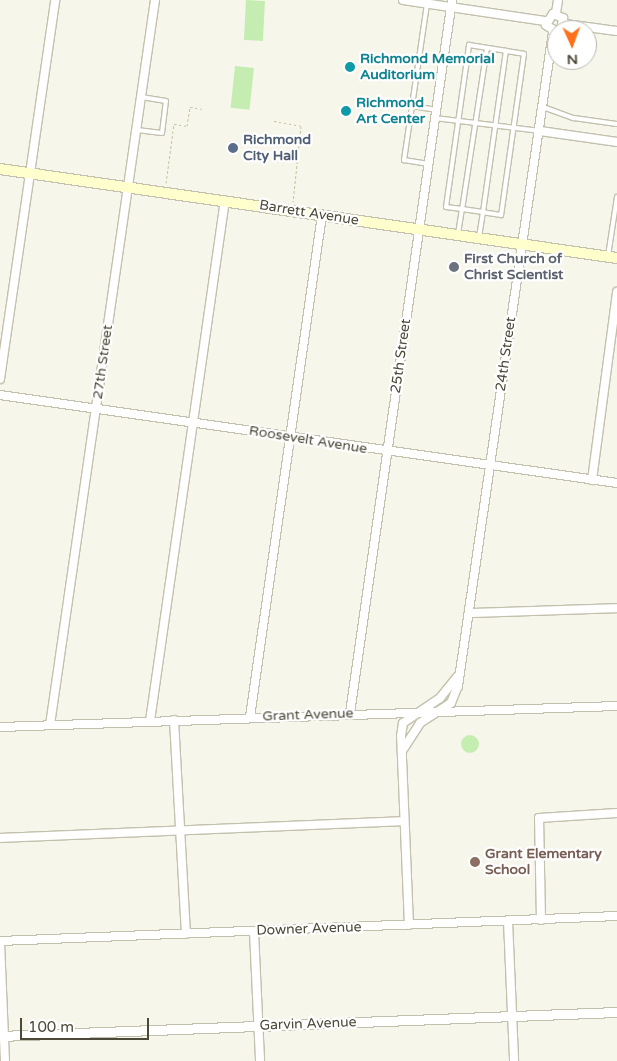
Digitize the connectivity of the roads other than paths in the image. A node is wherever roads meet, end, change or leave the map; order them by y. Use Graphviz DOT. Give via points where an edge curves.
graph roads {
  1 [pos="55,0"];
  2 [pos="155,0"];
  3 [pos="409,0"];
  4 [pos="558,0"];
  5 [pos="427,4"];
  6 [pos="451,4"];
  7 [pos="556,13"];
  8 [pos="557,20"];
  9 [pos="546,21"];
  10 [pos="597,31"];
  11 [pos="617,31"];
  12 [pos="487,48"];
  13 [pos="506,51"];
  14 [pos="551,70"];
  15 [pos="141,97"];
  16 [pos="412,106"];
  17 [pos="543,107"];
  18 [pos="436,114"];
  19 [pos="458,120"];
  20 [pos="475,123"];
  21 [pos="617,124"];
  22 [pos="495,126"];
  23 [pos="514,129"];
  24 [pos="137,130"];
  25 [pos="540,131"];
  26 [pos="617,142"];
  27 [pos="429,164"];
  28 [pos="0,169"];
  29 [pos="30,173"];
  30 [pos="129,186"];
  31 [pos="617,197"];
  32 [pos="225,200"];
  33 [pos="462,209"];
  34 [pos="483,212"];
  35 [pos="322,214"];
  36 [pos="420,229"];
  37 [pos="458,234"];
  38 [pos="478,238"];
  39 [pos="523,244"];
  40 [pos="613,257"];
  41 [pos="617,292"];
  42 [pos="614,337"];
  43 [pos="0,379"];
  44 [pos="0,394"];
  45 [pos="96,408"];
  46 [pos="193,423"];
  47 [pos="290,438"];
  48 [pos="386,452"];
  49 [pos="490,466"];
  50 [pos="592,480"];
  51 [pos="617,483"];
  52 [pos="617,608"];
  53 [pos="469,613"];
  54 [pos="458,676"];
  55 [pos="617,706"];
  56 [pos="420,710"];
  57 [pos="442,710"];
  58 [pos="350,713"];
  59 [pos="250,717"];
  60 [pos="174,720"];
  61 [pos="150,721"];
  62 [pos="50,725"];
  63 [pos="0,727"];
  64 [pos="402,751"];
  65 [pos="617,813"];
  66 [pos="403,821"];
  67 [pos="180,831"];
  68 [pos="0,838"];
  69 [pos="617,916"];
  70 [pos="541,920"];
  71 [pos="508,921"];
  72 [pos="409,925"];
  73 [pos="254,932"];
  74 [pos="186,934"];
  75 [pos="0,942"];
  76 [pos="617,1012"];
  77 [pos="513,1016"];
  78 [pos="259,1026"];
  79 [pos="2,1036"];
  80 [pos="5,1061"];
  81 [pos="260,1061"];
  82 [pos="514,1061"];
  1 -- 29 [label="street"];
  2 -- 15 [label="street, 27th Street"];
  3 -- 5 [label="street"];
  4 -- 7 [label="street"];
  5 -- 6 [label="street"];
  5 -- 16 [label="lane"];
  6 -- 9 [label="street"];
  6 -- 18 [label="street, 25th Street"];
  7 -- 8 [label="street"];
  7 -- 9 [label="street"];
  10 -- 11 [label="street"];
  12 -- 13 [label="lane"];
  12 -- 19 [label="lane" via="469,45"];
  12 -- 20 [label="lane"];
  13 -- 22 [label="lane"];
  13 -- 23 [label="lane" via="524,54"];
  14 -- 17 [label="street, 24th Street"];
  15 -- 24 [label="street, 27th Street"];
  15 -- 24 [label="lane" via="166,101 162,133"];
  16 -- 18 [label="lane"];
  16 -- 27 [label="lane" via="404,160"];
  17 -- 21 [label="lane" via="574,118"];
  17 -- 25 [label="street, 24th Street"];
  18 -- 19 [label="lane"];
  18 -- 27 [label="street, 25th Street"];
  19 -- 20 [label="lane"];
  19 -- 33 [label="lane" via="446,207"];
  20 -- 22 [label="lane"];
  20 -- 33 [label="lane"];
  22 -- 23 [label="lane"];
  22 -- 34 [label="lane"];
  23 -- 25 [label="lane"];
  23 -- 34 [label="lane" via="501,215"];
  24 -- 30 [label="street, 27th Street"];
  25 -- 26 [label="street"];
  25 -- 39 [label="street, 24th Street"];
  27 -- 36 [label="street, 25th Street"];
  28 -- 29 [label="main road, Barrett Avenue"];
  29 -- 30 [label="main road, Barrett Avenue"];
  29 -- 43 [label="street"];
  30 -- 32 [label="main road, Barrett Avenue"];
  30 -- 45 [label="street, 27th Street"];
  31 -- 40 [label="lane"];
  32 -- 35 [label="main road, Barrett Avenue"];
  32 -- 46 [label="street"];
  33 -- 34 [label="lane"];
  33 -- 37 [label="lane"];
  34 -- 38 [label="lane"];
  35 -- 36 [label="main road, Barrett Avenue"];
  35 -- 47 [label="street"];
  36 -- 37 [label="main road, Barrett Avenue"];
  36 -- 48 [label="street, 25th Street"];
  37 -- 38 [label="main road, Barrett Avenue"];
  38 -- 39 [label="main road, Barrett Avenue"];
  39 -- 40 [label="main road, Barrett Avenue"];
  39 -- 49 [label="street, 24th Street"];
  41 -- 42 [label="street"];
  42 -- 50 [label="street"];
  44 -- 45 [label="street, Roosevelt Avenue"];
  45 -- 46 [label="street, Roosevelt Avenue"];
  45 -- 62 [label="street, 27th Street"];
  46 -- 47 [label="street, Roosevelt Avenue"];
  46 -- 61 [label="street"];
  47 -- 48 [label="street, Roosevelt Avenue"];
  47 -- 59 [label="street"];
  48 -- 49 [label="street, Roosevelt Avenue"];
  48 -- 58 [label="street, 25th Street"];
  49 -- 50 [label="street, Roosevelt Avenue"];
  49 -- 53 [label="street, 24th Street"];
  50 -- 51 [label="street, Roosevelt Avenue"];
  52 -- 53 [label="street"];
  53 -- 54 [label="street, 24th Street"];
  54 -- 56 [label="street, 24th Street" via="440,698"];
  54 -- 57 [label="street, 24th Street" via="455,698"];
  55 -- 57 [label="street, Grant Avenue"];
  56 -- 57 [label="street, Grant Avenue"];
  56 -- 58 [label="street, Grant Avenue"];
  56 -- 64 [label="street" via="403,723"];
  57 -- 64 [label="street" via="420,723"];
  58 -- 59 [label="street, Grant Avenue"];
  59 -- 60 [label="street, Grant Avenue"];
  60 -- 61 [label="street, Grant Avenue"];
  60 -- 67 [label="street"];
  61 -- 62 [label="street, Grant Avenue"];
  62 -- 63 [label="street, Grant Avenue"];
  64 -- 66 [label="street"];
  65 -- 70 [label="street" via="540,818"];
  66 -- 67 [label="street"];
  66 -- 72 [label="street"];
  67 -- 68 [label="street"];
  67 -- 74 [label="street"];
  69 -- 70 [label="street, Downer Avenue"];
  70 -- 71 [label="street, Downer Avenue"];
  71 -- 72 [label="street, Downer Avenue"];
  71 -- 77 [label="street"];
  72 -- 73 [label="street, Downer Avenue"];
  73 -- 74 [label="street, Downer Avenue"];
  73 -- 78 [label="street"];
  74 -- 75 [label="street, Downer Avenue"];
  75 -- 79 [label="street"];
  76 -- 77 [label="street, Garvin Avenue"];
  77 -- 78 [label="street, Garvin Avenue"];
  77 -- 82 [label="street"];
  78 -- 79 [label="street, Garvin Avenue"];
  78 -- 81 [label="street"];
  79 -- 80 [label="street"];
}
